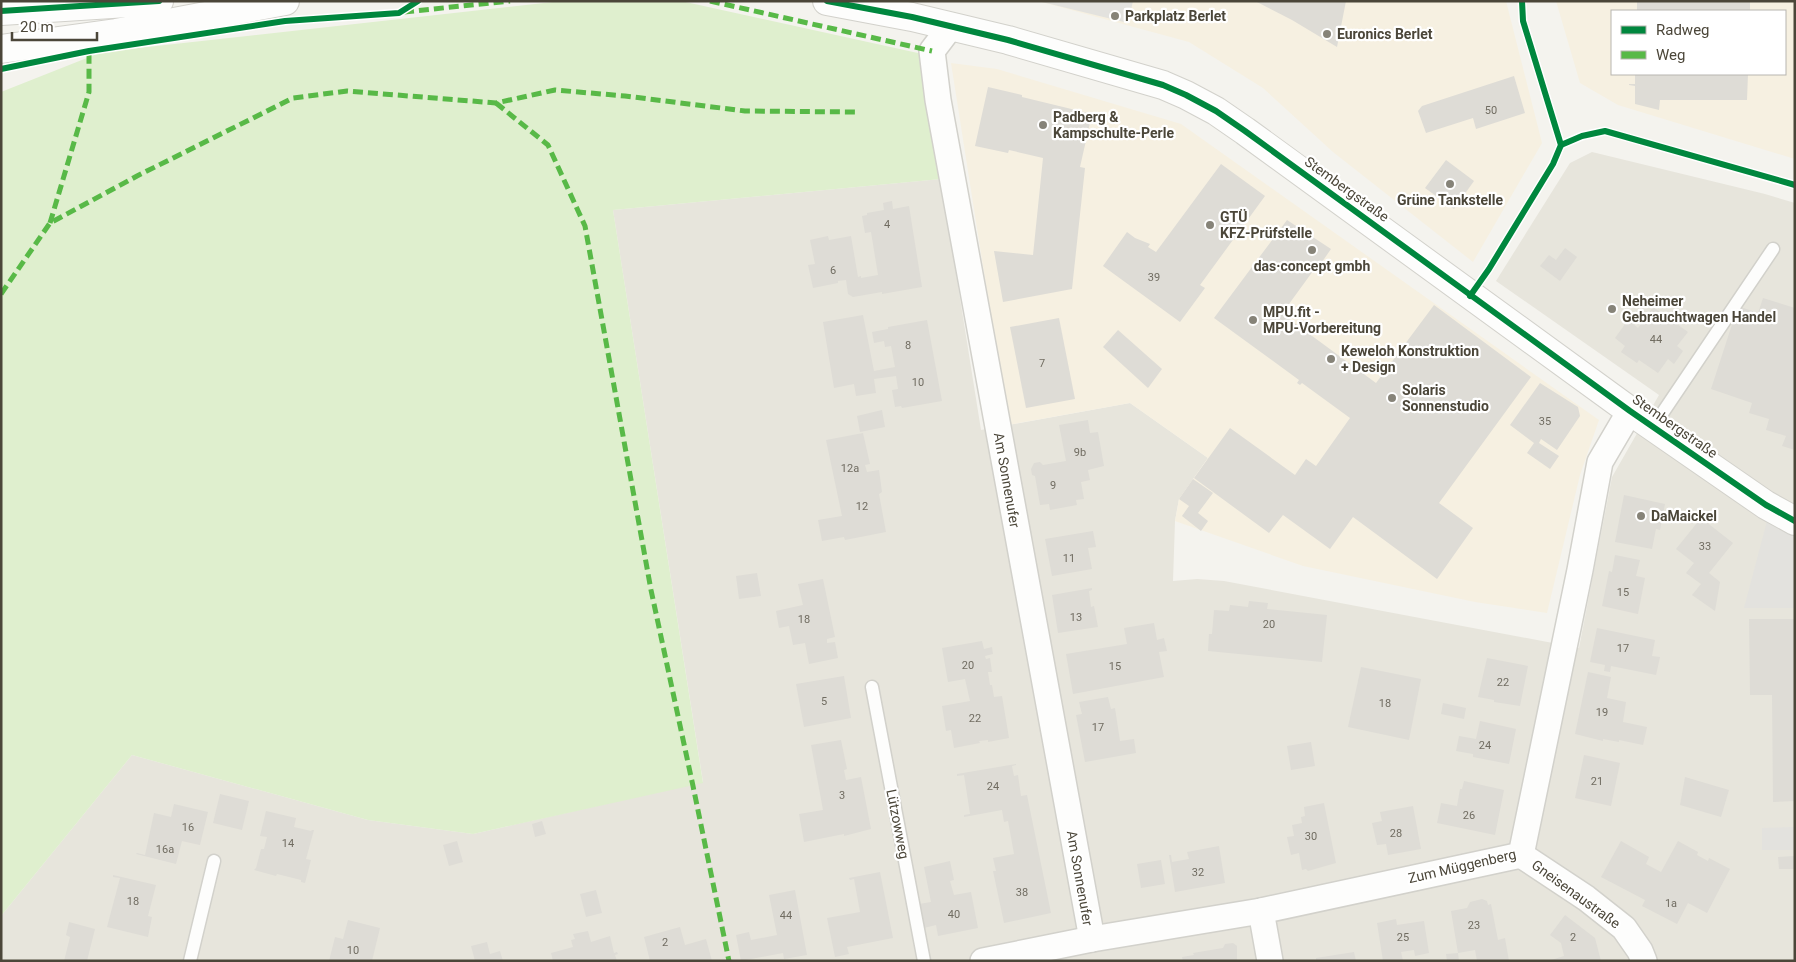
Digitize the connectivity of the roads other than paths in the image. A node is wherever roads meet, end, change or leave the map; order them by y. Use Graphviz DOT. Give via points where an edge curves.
graph roads {
  1 [pos="159,1"];
  2 [pos="285,1"];
  3 [pos="827,1"];
  4 [pos="1,11"];
  5 [pos="951,26"];
  6 [pos="1,49"];
  7 [pos="1773,249"];
  8 [pos="1630,411"];
  9 [pos="1653,427"];
  10 [pos="1795,521"];
  11 [pos="872,687"];
  12 [pos="1521,855"];
  13 [pos="214,861"];
  14 [pos="1261,911"];
  15 [pos="1092,939"];
  16 [pos="190,961"];
  17 [pos="924,961"];
  18 [pos="983,961"];
  19 [pos="1270,961"];
  20 [pos="1644,961"];
  1 -- 4 [label="street"];
  2 -- 6 [label="street" via="116,33"];
  3 -- 5 [label="street, Stembergstraße"];
  5 -- 8 [label="street, Stembergstraße" via="1163,85 1216,111"];
  5 -- 15 [label="street, Am Sonnenufer" via="932,51 938,100"];
  7 -- 9 [label="lane"];
  8 -- 9 [label="street, Stembergstraße"];
  8 -- 12 [label="street, Zum Müggenberg" via="1600,462"];
  9 -- 10 [label="street, Stembergstraße" via="1766,505"];
  11 -- 17 [label="lane, Lützowweg"];
  12 -- 14 [label="street, Zum Müggenberg"];
  12 -- 20 [label="street, Gneisenaustraße" via="1586,898 1624,928"];
  13 -- 16 [label="lane"];
  14 -- 15 [label="street, Zum Müggenberg"];
  14 -- 19 [label="street"];
  15 -- 18 [label="street, Zum Müggenberg"];
}
